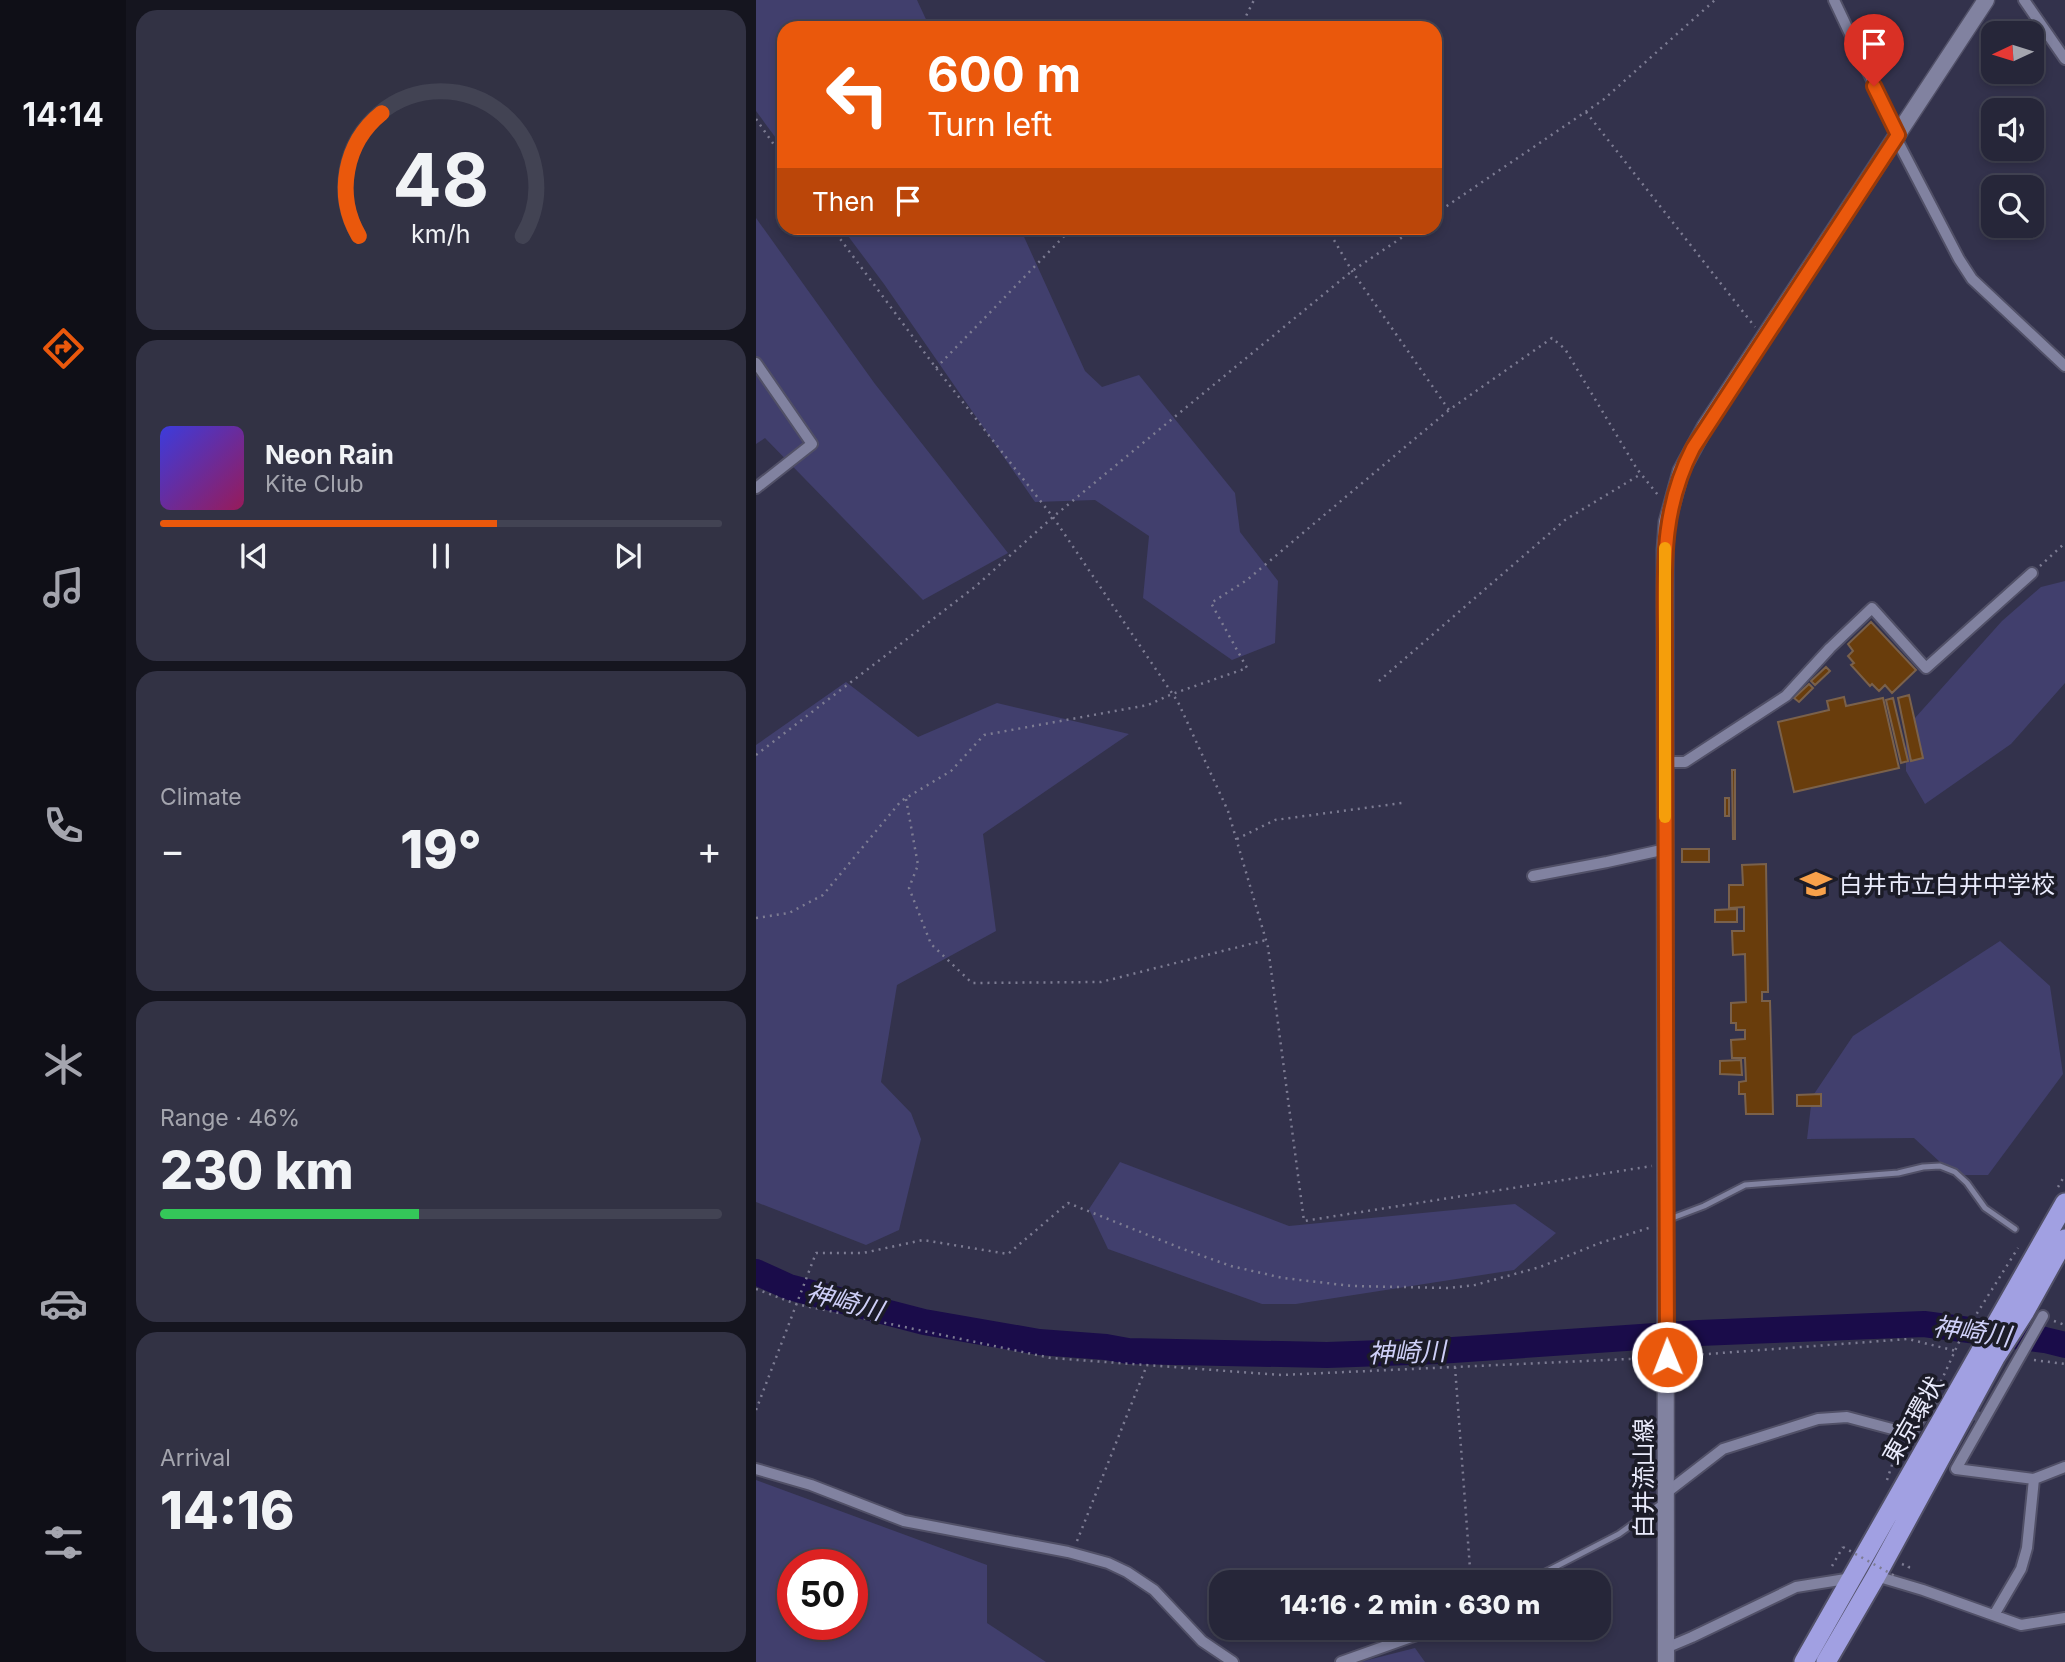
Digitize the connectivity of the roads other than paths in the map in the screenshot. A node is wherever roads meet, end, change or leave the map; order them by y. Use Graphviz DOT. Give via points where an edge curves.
graph roads {
  1 [pos="1834,0"];
  2 [pos="1986,0"];
  3 [pos="2025,0"];
  4 [pos="2065,59"];
  5 [pos="1897,137"];
  6 [pos="756,363"];
  7 [pos="2065,366"];
  8 [pos="756,488"];
  9 [pos="2032,573"];
  10 [pos="1665,762"];
  11 [pos="1665,849"];
  12 [pos="1533,876"];
  13 [pos="2065,1203"];
  14 [pos="1665,1222"];
  15 [pos="2015,1229"];
  16 [pos="2065,1239"];
  17 [pos="2024,1312"];
  18 [pos="1988,1354"];
  19 [pos="1933,1397"];
  20 [pos="2065,1466"];
  21 [pos="756,1469"];
  22 [pos="2034,1479"];
  23 [pos="1666,1497"];
  24 [pos="1548,1570"];
  25 [pos="1885,1576"];
  26 [pos="1851,1578"];
  27 [pos="1994,1615"];
  28 [pos="2065,1618"];
  29 [pos="1403,1640"];
  30 [pos="1666,1655"];
  31 [pos="1233,1662"];
  32 [pos="1342,1662"];
  33 [pos="1804,1662"];
  34 [pos="1826,1662"];
  1 -- 5 [label="street"];
  2 -- 5 [label="main road, 白井流山線"];
  3 -- 4 [label="street"];
  5 -- 7 [label="street" via="1972,279"];
  5 -- 10 [label="main road, 白井流山線" via="1681,471 1665,550"];
  6 -- 8 [label="street" via="812,444"];
  9 -- 10 [label="street" via="1926,668 1872,608 1786,696 1685,762"];
  10 -- 11 [label="main road, 白井流山線"];
  11 -- 12 [label="street"];
  11 -- 14 [label="main road, 白井流山線"];
  13 -- 17 [label="highway, 東京環状"];
  14 -- 15 [label="lane" via="1745,1185 1940,1166 1955,1172 1985,1208"];
  14 -- 23 [label="main road, 白井流山線"];
  16 -- 17 [label="highway, 東京環状"];
  17 -- 18 [label="highway, 東京環状"];
  17 -- 22 [label="street" via="2019,1359 1956,1469"];
  18 -- 25 [label="highway, 東京環状"];
  18 -- 26 [label="highway, 東京環状"];
  19 -- 23 [label="street" via="1910,1434 1847,1417 1818,1419 1723,1449"];
  20 -- 22 [label="street"];
  21 -- 31 [label="street" via="904,1521 1108,1563 1154,1590 1202,1641"];
  22 -- 27 [label="street" via="2021,1569"];
  23 -- 24 [label="lane" via="1619,1534"];
  23 -- 30 [label="main road, 白井流山線"];
  25 -- 26 [label="street"];
  25 -- 27 [label="street"];
  25 -- 34 [label="highway, 東京環状"];
  26 -- 30 [label="street" via="1796,1587 1692,1637"];
  26 -- 33 [label="highway, 東京環状"];
  27 -- 28 [label="street" via="2021,1625"];
  29 -- 32 [label="street"];
}
